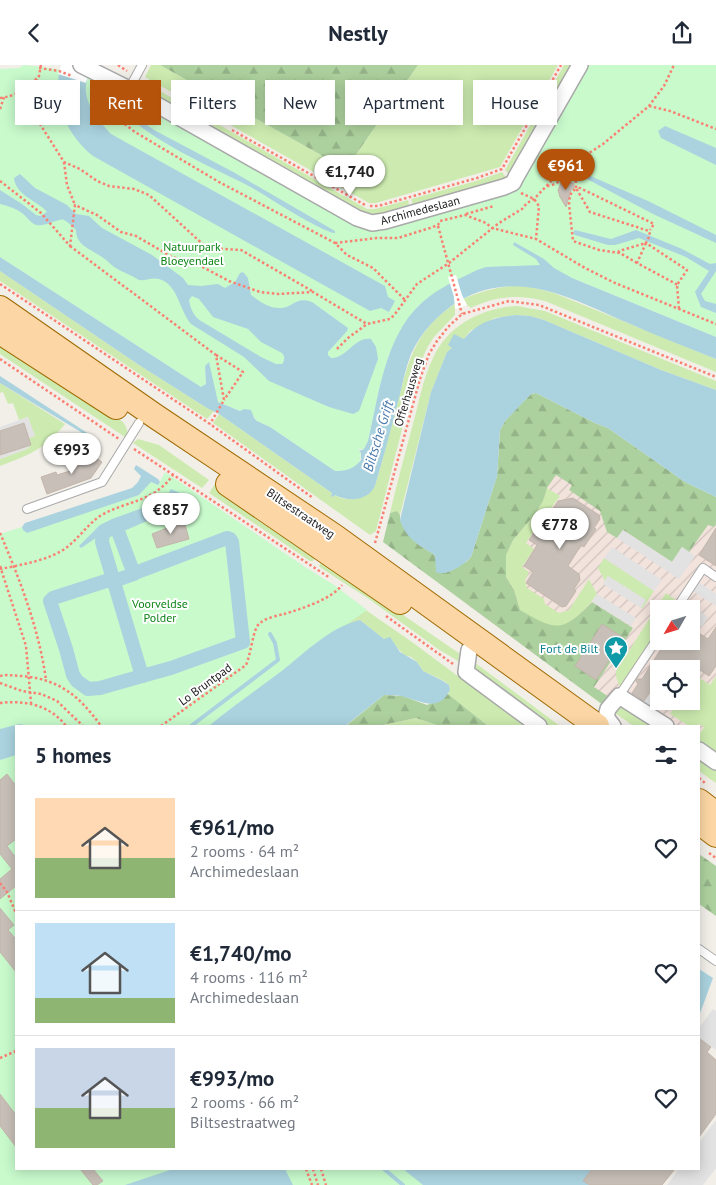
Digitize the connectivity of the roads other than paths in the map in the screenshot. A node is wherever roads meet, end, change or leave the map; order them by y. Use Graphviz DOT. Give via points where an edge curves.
graph roads {
  1 [pos="142,65"];
  2 [pos="580,65"];
  3 [pos="86,67"];
  4 [pos="122,80"];
  5 [pos="133,80"];
  6 [pos="161,100"];
  7 [pos="0,308"];
  8 [pos="0,332"];
  9 [pos="140,423"];
  10 [pos="27,509"];
  11 [pos="716,577"];
  12 [pos="682,600"];
  13 [pos="650,650"];
  14 [pos="467,661"];
  15 [pos="619,696"];
  16 [pos="538,725"];
  17 [pos="571,725"];
  18 [pos="596,725"];
  19 [pos="612,725"];
  20 [pos="664,725"];
  21 [pos="700,751"];
  22 [pos="716,762"];
  23 [pos="700,802"];
  24 [pos="716,813"];
  25 [pos="700,823"];
  26 [pos="716,835"];
  27 [pos="700,950"];
  28 [pos="716,961"];
  1 -- 5 [label="lane"];
  2 -- 6 [label="street, Archimedeslaan" via="512,183 372,223 357,218"];
  3 -- 4 [label="street, Archimedeslaan" via="106,77"];
  7 -- 18 [label="main road, Biltsestraatweg" via="334,536"];
  8 -- 9 [label="main road, Biltsestraatweg"];
  9 -- 10 [label="lane" via="102,482"];
  9 -- 14 [label="main road, Biltsestraatweg"];
  11 -- 12 [label="lane" via="703,569"];
  13 -- 15 [label="lane"];
  14 -- 16 [label="street, Biltsestraatweg"];
  14 -- 17 [label="main road, Biltsestraatweg"];
  15 -- 19 [label="street" via="608,709 606,717"];
  15 -- 20 [label="street"];
  21 -- 22 [label="street"];
  23 -- 24 [label="main road"];
  25 -- 26 [label="main road"];
  27 -- 28 [label="lane"];
}
